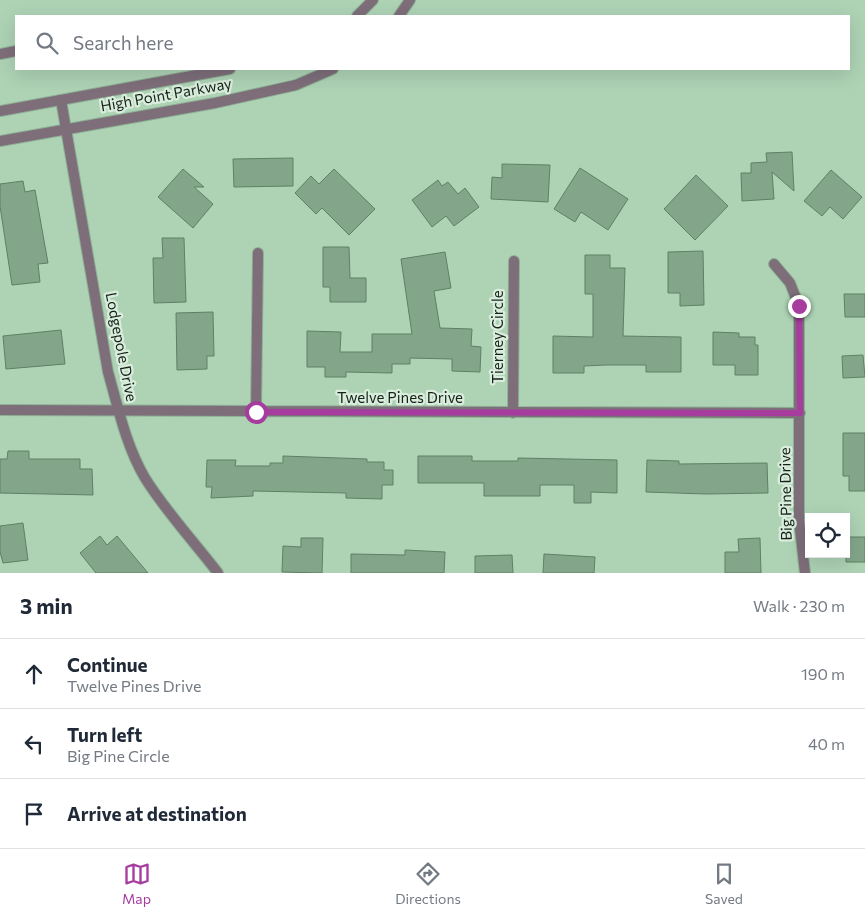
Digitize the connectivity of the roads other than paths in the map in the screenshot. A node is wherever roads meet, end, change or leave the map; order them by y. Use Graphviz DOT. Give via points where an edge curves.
graph roads {
  1 [pos="373,0"];
  2 [pos="410,0"];
  3 [pos="358,15"];
  4 [pos="400,15"];
  5 [pos="15,51"];
  6 [pos="0,54"];
  7 [pos="225,70"];
  8 [pos="331,70"];
  9 [pos="61,100"];
  10 [pos="0,111"];
  11 [pos="66,128"];
  12 [pos="0,141"];
  13 [pos="258,253"];
  14 [pos="514,261"];
  15 [pos="774,264"];
  16 [pos="0,410"];
  17 [pos="118,410"];
  18 [pos="256,412"];
  19 [pos="513,413"];
  20 [pos="800,413"];
  21 [pos="218,573"];
  22 [pos="805,573"];
  1 -- 3 [label="street"];
  2 -- 4 [label="street"];
  5 -- 6 [label="street"];
  7 -- 9 [label="street, High Point Parkway"];
  8 -- 11 [label="street, High Point Parkway" via="296,85 242,97"];
  9 -- 10 [label="street, High Point Parkway"];
  9 -- 11 [label="street, Lodgepole Drive"];
  11 -- 12 [label="street, High Point Parkway"];
  11 -- 17 [label="street, Lodgepole Drive" via="108,372"];
  13 -- 18 [label="street"];
  14 -- 19 [label="street, Tierney Circle"];
  15 -- 20 [label="street, Big Pine Drive" via="790,283 799,306"];
  16 -- 17 [label="street, Twelve Pines Drive"];
  17 -- 18 [label="street, Twelve Pines Drive"];
  17 -- 21 [label="street, Lodgepole Drive" via="145,478"];
  18 -- 19 [label="street, Twelve Pines Drive"];
  19 -- 20 [label="street, Twelve Pines Drive"];
  20 -- 22 [label="street, Big Pine Drive" via="799,520"];
}
